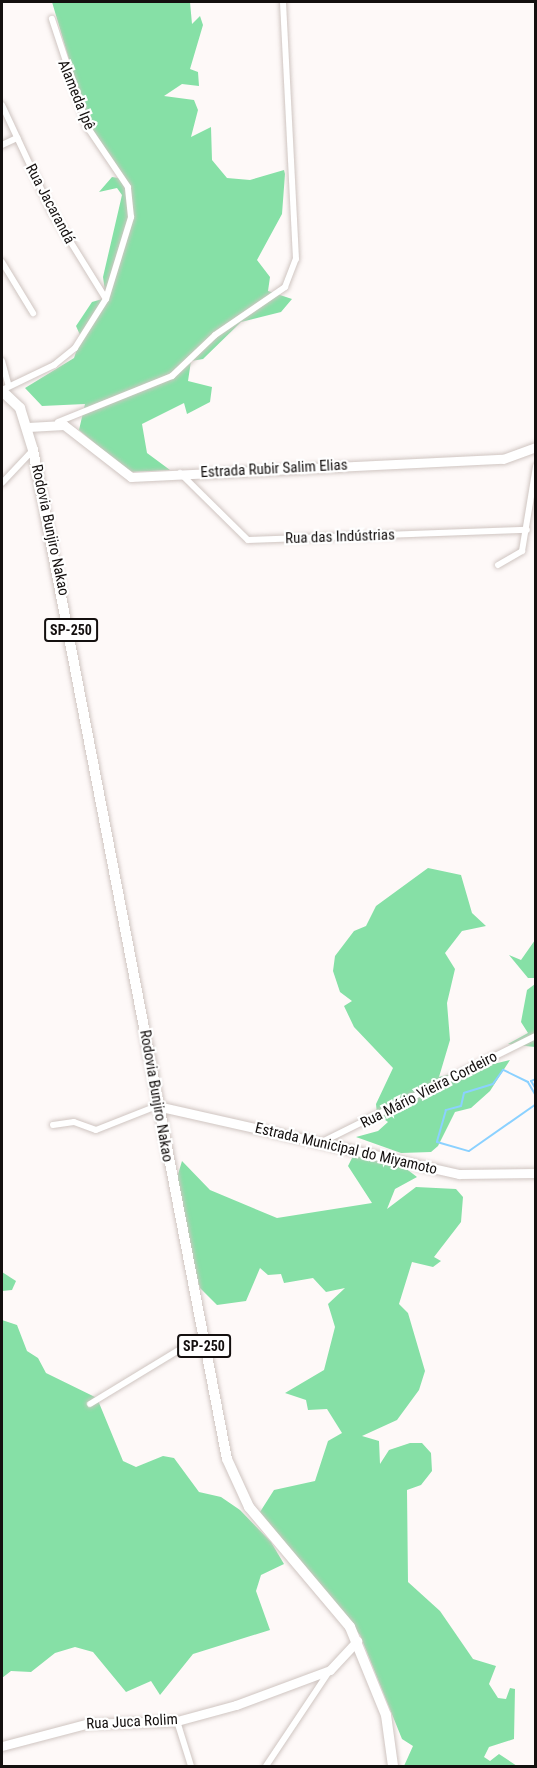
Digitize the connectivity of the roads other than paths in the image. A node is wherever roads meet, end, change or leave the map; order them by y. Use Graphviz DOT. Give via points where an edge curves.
graph roads {
  1 [pos="284,2"];
  2 [pos="52,19"];
  3 [pos="2,105"];
  4 [pos="17,138"];
  5 [pos="2,145"];
  6 [pos="2,262"];
  7 [pos="106,299"];
  8 [pos="33,313"];
  9 [pos="2,360"];
  10 [pos="4,388"];
  11 [pos="58,422"];
  12 [pos="28,427"];
  13 [pos="536,447"];
  14 [pos="33,450"];
  15 [pos="536,466"];
  16 [pos="180,473"];
  17 [pos="2,483"];
  18 [pos="526,530"];
  19 [pos="498,565"];
  20 [pos="536,1036"];
  21 [pos="157,1107"];
  22 [pos="53,1125"];
  23 [pos="322,1142"];
  24 [pos="536,1173"];
  25 [pos="202,1336"];
  26 [pos="90,1404"];
  27 [pos="357,1641"];
  28 [pos="330,1670"];
  29 [pos="177,1721"];
  30 [pos="2,1746"];
  31 [pos="191,1767"];
  32 [pos="266,1767"];
  33 [pos="393,1767"];
  1 -- 11 [label="street" via="296,259 285,287 215,335 172,376"];
  2 -- 7 [label="street, Alameda Ipê" via="88,128 129,187 128,235"];
  3 -- 4 [label="street, Rua Jacarandá"];
  4 -- 5 [label="street"];
  4 -- 7 [label="street, Rua Jacarandá" via="52,212"];
  6 -- 8 [label="street"];
  7 -- 10 [label="street, Alameda Ipê" via="66,357"];
  9 -- 10 [label="street"];
  10 -- 12 [label="main road, Rodovia Bunjiro Nakao / SP-250" via="20,408"];
  11 -- 12 [label="street"];
  11 -- 16 [label="street, Estrada Rubir Salim Elias" via="125,476"];
  12 -- 14 [label="main road, Rodovia Bunjiro Nakao / SP-250"];
  13 -- 16 [label="street, Estrada Rubir Salim Elias" via="503,459"];
  14 -- 17 [label="street"];
  14 -- 21 [label="main road, Rodovia Bunjiro Nakao / SP-250"];
  15 -- 18 [label="street"];
  16 -- 18 [label="street, Rua das Indústrias" via="248,540"];
  18 -- 19 [label="street" via="522,551"];
  20 -- 23 [label="street, Rua Mário Vieira Cordeiro"];
  21 -- 22 [label="street" via="96,1130 74,1122"];
  21 -- 23 [label="street, Estrada Municipal do Miyamoto"];
  21 -- 25 [label="main road, Rodovia Bunjiro Nakao / SP-250"];
  23 -- 24 [label="street, Estrada Municipal do Miyamoto" via="459,1174"];
  25 -- 26 [label="street"];
  25 -- 27 [label="main road, Rodovia Bunjiro Nakao / SP-250" via="238,1492 320,1586"];
  27 -- 28 [label="street"];
  27 -- 33 [label="main road, Rodovia Bunjiro Nakao / SP-250" via="386,1715"];
  28 -- 29 [label="street, Rua Juca Rolim"];
  28 -- 32 [label="street"];
  29 -- 30 [label="street, Rua Juca Rolim" via="86,1724"];
  29 -- 31 [label="street"];
}
